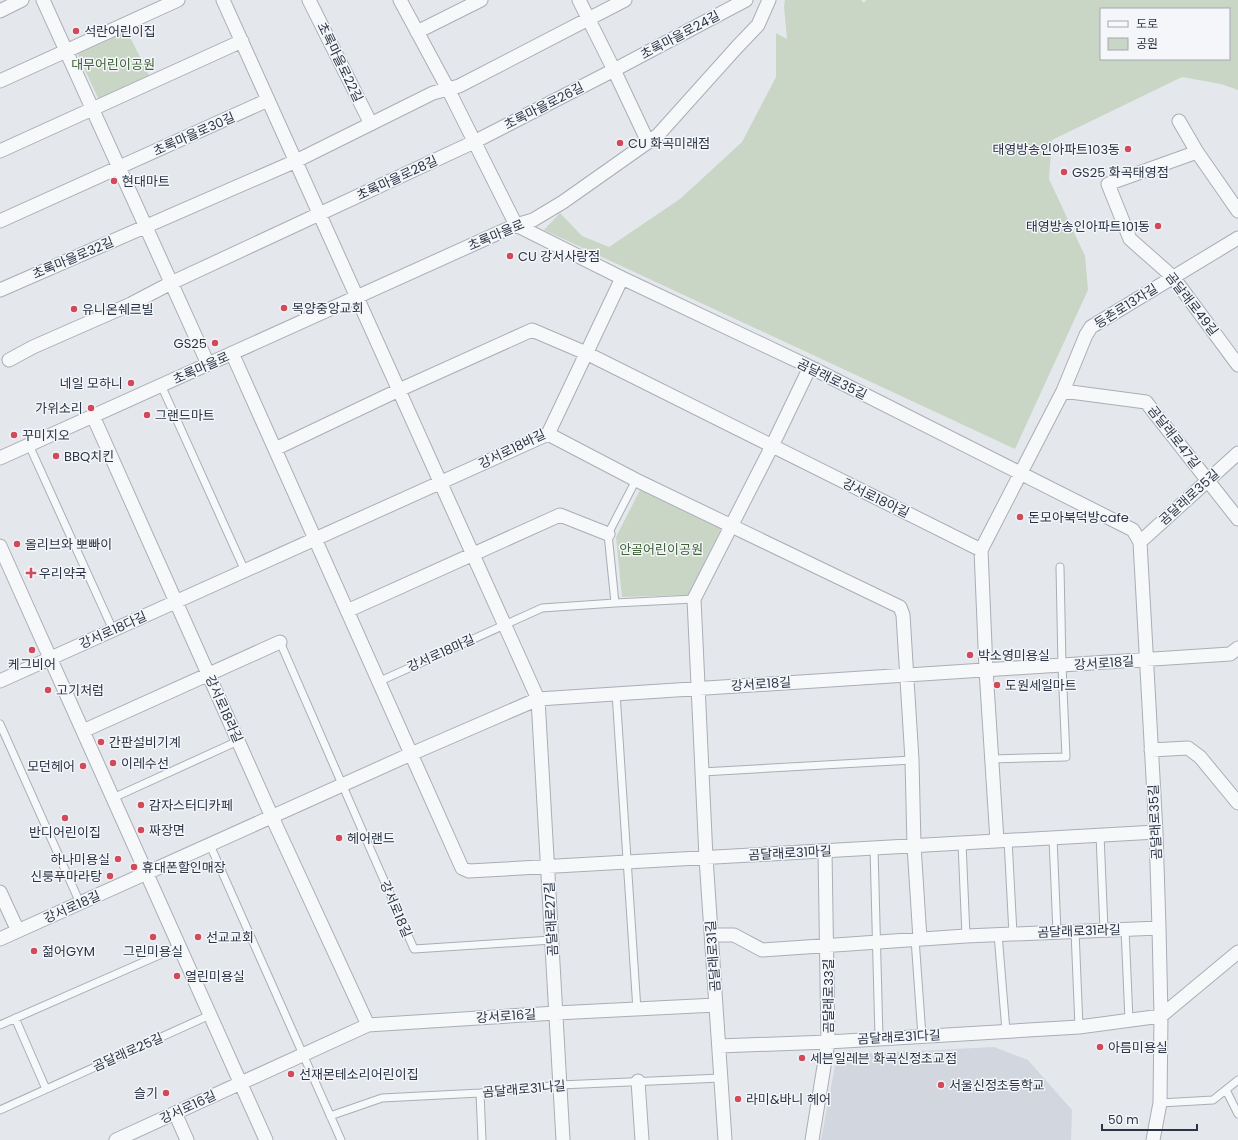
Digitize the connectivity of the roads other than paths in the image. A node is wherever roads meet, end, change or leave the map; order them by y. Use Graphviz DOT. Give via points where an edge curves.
graph roads {
  1 [pos="22,0"];
  2 [pos="43,0"];
  3 [pos="178,0"];
  4 [pos="223,0"];
  5 [pos="309,0"];
  6 [pos="400,0"];
  7 [pos="481,0"];
  8 [pos="578,0"];
  9 [pos="625,0"];
  10 [pos="746,0"];
  11 [pos="757,0"];
  12 [pos="767,6"];
  13 [pos="0,11"];
  14 [pos="588,19"];
  15 [pos="417,32"];
  16 [pos="242,41"];
  17 [pos="66,50"];
  18 [pos="614,70"];
  19 [pos="0,81"];
  20 [pos="448,89"];
  21 [pos="268,100"];
  22 [pos="93,109"];
  23 [pos="1179,121"];
  24 [pos="371,124"];
  25 [pos="474,142"];
  26 [pos="648,142"];
  27 [pos="0,151"];
  28 [pos="1197,152"];
  29 [pos="296,161"];
  30 [pos="119,167"];
  31 [pos="1238,211"];
  32 [pos="319,214"];
  33 [pos="0,221"];
  34 [pos="516,225"];
  35 [pos="146,227"];
  36 [pos="1238,238"];
  37 [pos="1173,277"];
  38 [pos="622,278"];
  39 [pos="172,283"];
  40 [pos="0,290"];
  41 [pos="357,297"];
  42 [pos="232,353"];
  43 [pos="586,353"];
  44 [pos="9,360"];
  45 [pos="208,364"];
  46 [pos="1238,365"];
  47 [pos="810,367"];
  48 [pos="161,385"];
  49 [pos="399,390"];
  50 [pos="1063,391"];
  51 [pos="93,416"];
  52 [pos="548,434"];
  53 [pos="30,445"];
  54 [pos="772,446"];
  55 [pos="275,449"];
  56 [pos="1238,453"];
  57 [pos="0,458"];
  58 [pos="1020,474"];
  59 [pos="636,480"];
  60 [pos="1208,480"];
  61 [pos="441,483"];
  62 [pos="1238,519"];
  63 [pos="732,526"];
  64 [pos="608,534"];
  65 [pos="315,539"];
  66 [pos="1140,542"];
  67 [pos="0,546"];
  68 [pos="981,550"];
  69 [pos="473,555"];
  70 [pos="1060,566"];
  71 [pos="245,570"];
  72 [pos="694,599"];
  73 [pos="176,602"];
  74 [pos="615,603"];
  75 [pos="347,611"];
  76 [pos="505,625"];
  77 [pos="113,630"];
  78 [pos="280,642"];
  79 [pos="1235,655"];
  80 [pos="51,658"];
  81 [pos="1146,660"];
  82 [pos="1062,666"];
  83 [pos="986,670"];
  84 [pos="208,674"];
  85 [pos="906,675"];
  86 [pos="0,681"];
  87 [pos="378,682"];
  88 [pos="698,688"];
  89 [pos="616,693"];
  90 [pos="538,699"];
  91 [pos="0,724"];
  92 [pos="83,731"];
  93 [pos="238,741"];
  94 [pos="1151,750"];
  95 [pos="411,754"];
  96 [pos="992,759"];
  97 [pos="912,760"];
  98 [pos="702,772"];
  99 [pos="343,785"];
  100 [pos="113,798"];
  101 [pos="1238,803"];
  102 [pos="272,817"];
  103 [pos="1156,832"];
  104 [pos="1100,835"];
  105 [pos="1053,838"];
  106 [pos="1003,841"];
  107 [pos="962,843"];
  108 [pos="210,845"];
  109 [pos="914,846"];
  110 [pos="874,848"];
  111 [pos="825,851"];
  112 [pos="706,858"];
  113 [pos="628,862"];
  114 [pos="547,866"];
  115 [pos="147,873"];
  116 [pos="0,892"];
  117 [pos="80,903"];
  118 [pos="1159,928"];
  119 [pos="1125,929"];
  120 [pos="1104,930"];
  121 [pos="18,931"];
  122 [pos="1075,931"];
  123 [pos="1057,932"];
  124 [pos="998,934"];
  125 [pos="1013,934"];
  126 [pos="712,935"];
  127 [pos="966,936"];
  128 [pos="0,939"];
  129 [pos="552,940"];
  130 [pos="918,940"];
  131 [pos="877,942"];
  132 [pos="180,946"];
  133 [pos="828,946"];
  134 [pos="1237,955"];
  135 [pos="716,1005"];
  136 [pos="637,1010"];
  137 [pos="556,1013"];
  138 [pos="210,1015"];
  139 [pos="1161,1016"];
  140 [pos="15,1018"];
  141 [pos="1129,1020"];
  142 [pos="0,1025"];
  143 [pos="368,1025"];
  144 [pos="1079,1027"];
  145 [pos="1006,1031"];
  146 [pos="922,1036"];
  147 [pos="879,1038"];
  148 [pos="828,1042"];
  149 [pos="719,1046"];
  150 [pos="303,1055"];
  151 [pos="721,1078"];
  152 [pos="1238,1080"];
  153 [pos="638,1081"];
  154 [pos="240,1083"];
  155 [pos="560,1085"];
  156 [pos="46,1089"];
  157 [pos="1226,1090"];
  158 [pos="480,1092"];
  159 [pos="1160,1103"];
  160 [pos="0,1110"];
  161 [pos="175,1113"];
  162 [pos="1238,1114"];
  163 [pos="330,1116"];
  164 [pos="116,1140"];
  165 [pos="187,1140"];
  166 [pos="266,1140"];
  167 [pos="341,1140"];
  168 [pos="482,1140"];
  169 [pos="563,1140"];
  170 [pos="642,1140"];
  171 [pos="725,1140"];
  172 [pos="812,1140"];
  173 [pos="1153,1140"];
  1 -- 13 [label="street"];
  2 -- 17 [label="street"];
  3 -- 17 [label="street"];
  4 -- 16 [label="street"];
  5 -- 24 [label="street, 초록마을로22길"];
  6 -- 15 [label="street"];
  7 -- 15 [label="street"];
  8 -- 14 [label="street"];
  9 -- 14 [label="street"];
  10 -- 18 [label="street, 초록마을로24길"];
  11 -- 12 [label="street"];
  12 -- 26 [label="street, 초록마을로" via="758,25 658,135"];
  14 -- 18 [label="street"];
  14 -- 20 [label="street" via="459,86"];
  15 -- 20 [label="street"];
  16 -- 21 [label="street"];
  16 -- 22 [label="street"];
  17 -- 19 [label="street"];
  17 -- 22 [label="street"];
  18 -- 25 [label="street, 초록마을로26길"];
  18 -- 26 [label="street"];
  20 -- 24 [label="street" via="433,93"];
  20 -- 25 [label="street"];
  21 -- 29 [label="street"];
  21 -- 30 [label="street, 초록마을로30길"];
  22 -- 27 [label="street"];
  22 -- 30 [label="street"];
  23 -- 28 [label="street"];
  24 -- 29 [label="street"];
  25 -- 32 [label="street, 초록마을로28길"];
  25 -- 34 [label="street"];
  26 -- 34 [label="street, 초록마을로" via="563,202 533,220"];
  28 -- 31 [label="street"];
  28 -- 37 [label="street, 곰달래로49길" via="1108,184 1130,239"];
  29 -- 32 [label="street"];
  29 -- 35 [label="street"];
  30 -- 33 [label="street"];
  30 -- 35 [label="street"];
  32 -- 39 [label="street"];
  32 -- 41 [label="street"];
  34 -- 38 [label="street, 곰달래로35길"];
  34 -- 41 [label="street, 초록마을로"];
  35 -- 39 [label="street"];
  35 -- 40 [label="street, 초록마을로32길"];
  36 -- 37 [label="street, 등촌로13자길"];
  37 -- 46 [label="street, 곰달래로49길"];
  37 -- 50 [label="street, 등촌로13자길" via="1091,327"];
  38 -- 43 [label="street, 강서로18바길"];
  38 -- 47 [label="street, 곰달래로35길"];
  39 -- 44 [label="street"];
  39 -- 45 [label="street"];
  41 -- 42 [label="street, 초록마을로"];
  41 -- 49 [label="street"];
  42 -- 45 [label="street, 초록마을로"];
  42 -- 55 [label="street"];
  43 -- 49 [label="street" via="532,330"];
  43 -- 52 [label="street, 강서로18바길"];
  43 -- 54 [label="street, 강서로18아길"];
  45 -- 48 [label="street, 초록마을로"];
  47 -- 54 [label="street"];
  47 -- 58 [label="street, 곰달래로35길"];
  48 -- 51 [label="street, 초록마을로"];
  48 -- 71 [label="lane, 초록마을로"];
  49 -- 55 [label="street"];
  49 -- 61 [label="street"];
  50 -- 58 [label="street, 등촌로13자길"];
  50 -- 60 [label="street, 곰달래로47길" via="1146,402"];
  51 -- 53 [label="street, 초록마을로"];
  51 -- 73 [label="street, 강서로18라길"];
  52 -- 59 [label="street"];
  52 -- 61 [label="street, 강서로18바길"];
  53 -- 57 [label="street, 초록마을로"];
  53 -- 77 [label="lane"];
  54 -- 63 [label="street"];
  54 -- 68 [label="street, 강서로18아길"];
  55 -- 65 [label="street"];
  56 -- 60 [label="street, 곰달래로35길"];
  58 -- 66 [label="street, 곰달래로35길" via="1133,530"];
  58 -- 68 [label="street"];
  59 -- 63 [label="street"];
  59 -- 64 [label="lane"];
  60 -- 62 [label="street, 곰달래로47길"];
  60 -- 66 [label="street, 곰달래로35길"];
  61 -- 65 [label="street"];
  61 -- 69 [label="street"];
  63 -- 72 [label="street"];
  63 -- 85 [label="street" via="900,607 903,615"];
  64 -- 69 [label="street" via="560,515"];
  64 -- 74 [label="lane"];
  65 -- 71 [label="street"];
  65 -- 75 [label="street"];
  66 -- 81 [label="street, 곰달래로35길"];
  67 -- 80 [label="street"];
  68 -- 83 [label="street"];
  69 -- 75 [label="street"];
  69 -- 76 [label="street"];
  70 -- 82 [label="lane, 강서로18길"];
  71 -- 73 [label="street"];
  72 -- 74 [label="lane"];
  72 -- 88 [label="street"];
  73 -- 77 [label="street, 강서로18다길"];
  73 -- 84 [label="street, 강서로18라길"];
  74 -- 76 [label="lane" via="542,608"];
  75 -- 87 [label="street"];
  76 -- 87 [label="lane, 강서로18마길"];
  76 -- 90 [label="street"];
  77 -- 80 [label="street, 강서로18다길"];
  78 -- 84 [label="street"];
  78 -- 99 [label="lane, 강서로18길"];
  79 -- 81 [label="street, 강서로18길"];
  80 -- 86 [label="street, 강서로18다길"];
  80 -- 92 [label="street"];
  81 -- 82 [label="street, 강서로18길"];
  81 -- 94 [label="street, 곰달래로35길"];
  82 -- 83 [label="street, 강서로18길"];
  82 -- 96 [label="lane, 강서로18길" via="1066,757"];
  83 -- 85 [label="street, 강서로18길"];
  83 -- 96 [label="street"];
  84 -- 92 [label="street"];
  84 -- 93 [label="street, 강서로18라길"];
  85 -- 88 [label="street, 강서로18길"];
  85 -- 97 [label="street"];
  87 -- 95 [label="street"];
  88 -- 89 [label="street, 강서로18길"];
  88 -- 98 [label="street, 곰달래로31길"];
  89 -- 90 [label="street, 강서로18길"];
  89 -- 113 [label="lane"];
  90 -- 95 [label="street, 강서로18길"];
  90 -- 114 [label="street, 곰달래로27길"];
  91 -- 117 [label="lane"];
  92 -- 100 [label="street"];
  93 -- 100 [label="lane"];
  93 -- 102 [label="street, 강서로18라길"];
  94 -- 101 [label="street" via="1188,748 1200,757"];
  94 -- 103 [label="street, 곰달래로35길"];
  95 -- 99 [label="street, 강서로18길"];
  95 -- 114 [label="street" via="462,868 469,871"];
  96 -- 106 [label="street"];
  97 -- 98 [label="lane"];
  97 -- 109 [label="street"];
  98 -- 112 [label="street, 곰달래로31길"];
  99 -- 102 [label="street, 강서로18길"];
  99 -- 129 [label="lane, 강서로18길" via="414,949"];
  100 -- 115 [label="street"];
  102 -- 108 [label="street, 강서로18길"];
  102 -- 143 [label="street"];
  103 -- 104 [label="street, 곰달래로31마길"];
  103 -- 118 [label="street, 곰달래로35길"];
  104 -- 105 [label="street, 곰달래로31마길"];
  104 -- 120 [label="lane"];
  105 -- 106 [label="street, 곰달래로31마길"];
  105 -- 123 [label="lane"];
  106 -- 107 [label="street, 곰달래로31마길"];
  106 -- 125 [label="lane"];
  107 -- 109 [label="street, 곰달래로31마길"];
  107 -- 127 [label="lane"];
  108 -- 115 [label="street, 강서로18길"];
  108 -- 150 [label="lane"];
  109 -- 110 [label="street, 곰달래로31마길"];
  109 -- 130 [label="street"];
  110 -- 111 [label="street, 곰달래로31마길"];
  110 -- 131 [label="lane"];
  111 -- 112 [label="street, 곰달래로31마길"];
  111 -- 133 [label="street, 곰달래로33길"];
  112 -- 113 [label="street"];
  112 -- 126 [label="street, 곰달래로31길"];
  113 -- 114 [label="street"];
  113 -- 136 [label="lane"];
  114 -- 129 [label="street, 곰달래로27길"];
  115 -- 117 [label="street, 강서로18길"];
  115 -- 132 [label="street"];
  116 -- 121 [label="street"];
  117 -- 121 [label="street, 강서로18길"];
  118 -- 119 [label="street, 곰달래로31라길"];
  118 -- 139 [label="street, 곰달래로35길"];
  119 -- 120 [label="street, 곰달래로31라길"];
  119 -- 141 [label="lane"];
  120 -- 122 [label="street, 곰달래로31라길"];
  121 -- 128 [label="street, 강서로18길"];
  122 -- 123 [label="street, 곰달래로31라길"];
  122 -- 144 [label="lane"];
  123 -- 125 [label="street, 곰달래로31라길"];
  124 -- 125 [label="street, 곰달래로31라길"];
  124 -- 127 [label="street, 곰달래로31라길"];
  124 -- 145 [label="lane"];
  126 -- 133 [label="street, 곰달래로31라길" via="734,935 762,950"];
  126 -- 135 [label="street, 곰달래로31길"];
  127 -- 130 [label="street, 곰달래로31라길"];
  129 -- 137 [label="street, 곰달래로27길"];
  130 -- 131 [label="street, 곰달래로31라길"];
  130 -- 146 [label="lane"];
  131 -- 133 [label="street, 곰달래로31라길"];
  131 -- 147 [label="lane"];
  132 -- 138 [label="street"];
  132 -- 140 [label="lane"];
  133 -- 148 [label="street, 곰달래로33길"];
  134 -- 139 [label="street"];
  135 -- 136 [label="street, 강서로16길"];
  135 -- 149 [label="street, 곰달래로31길"];
  136 -- 137 [label="street, 강서로16길"];
  137 -- 143 [label="street, 강서로16길"];
  137 -- 155 [label="street, 곰달래로27길"];
  138 -- 154 [label="street"];
  138 -- 156 [label="lane, 곰달래로25길"];
  139 -- 141 [label="street, 곰달래로31다길"];
  139 -- 159 [label="street, 곰달래로35길"];
  140 -- 142 [label="lane"];
  140 -- 156 [label="lane"];
  141 -- 144 [label="street, 곰달래로31다길"];
  143 -- 150 [label="street, 강서로16길"];
  144 -- 145 [label="street, 곰달래로31다길"];
  145 -- 146 [label="street, 곰달래로31다길"];
  146 -- 147 [label="street, 곰달래로31다길"];
  147 -- 148 [label="street, 곰달래로31다길"];
  148 -- 149 [label="street, 곰달래로31다길"];
  148 -- 172 [label="street, 곰달래로33길"];
  149 -- 151 [label="street, 곰달래로31길"];
  150 -- 154 [label="street, 강서로16길"];
  150 -- 163 [label="lane"];
  151 -- 153 [label="lane, 곰달래로31나길"];
  151 -- 171 [label="street, 곰달래로31길"];
  152 -- 157 [label="lane"];
  153 -- 155 [label="lane, 곰달래로31나길"];
  153 -- 170 [label="street"];
  154 -- 161 [label="street, 강서로16길"];
  154 -- 166 [label="street"];
  155 -- 158 [label="lane, 곰달래로31나길"];
  155 -- 169 [label="street, 곰달래로27길"];
  156 -- 160 [label="lane, 곰달래로25길"];
  157 -- 159 [label="lane" via="1213,1100"];
  157 -- 162 [label="lane"];
  158 -- 163 [label="lane, 곰달래로31나길" via="382,1098"];
  158 -- 168 [label="lane"];
  159 -- 173 [label="street, 곰달래로35길"];
  161 -- 164 [label="street, 강서로16길"];
  161 -- 165 [label="street"];
  163 -- 167 [label="lane"];
}
